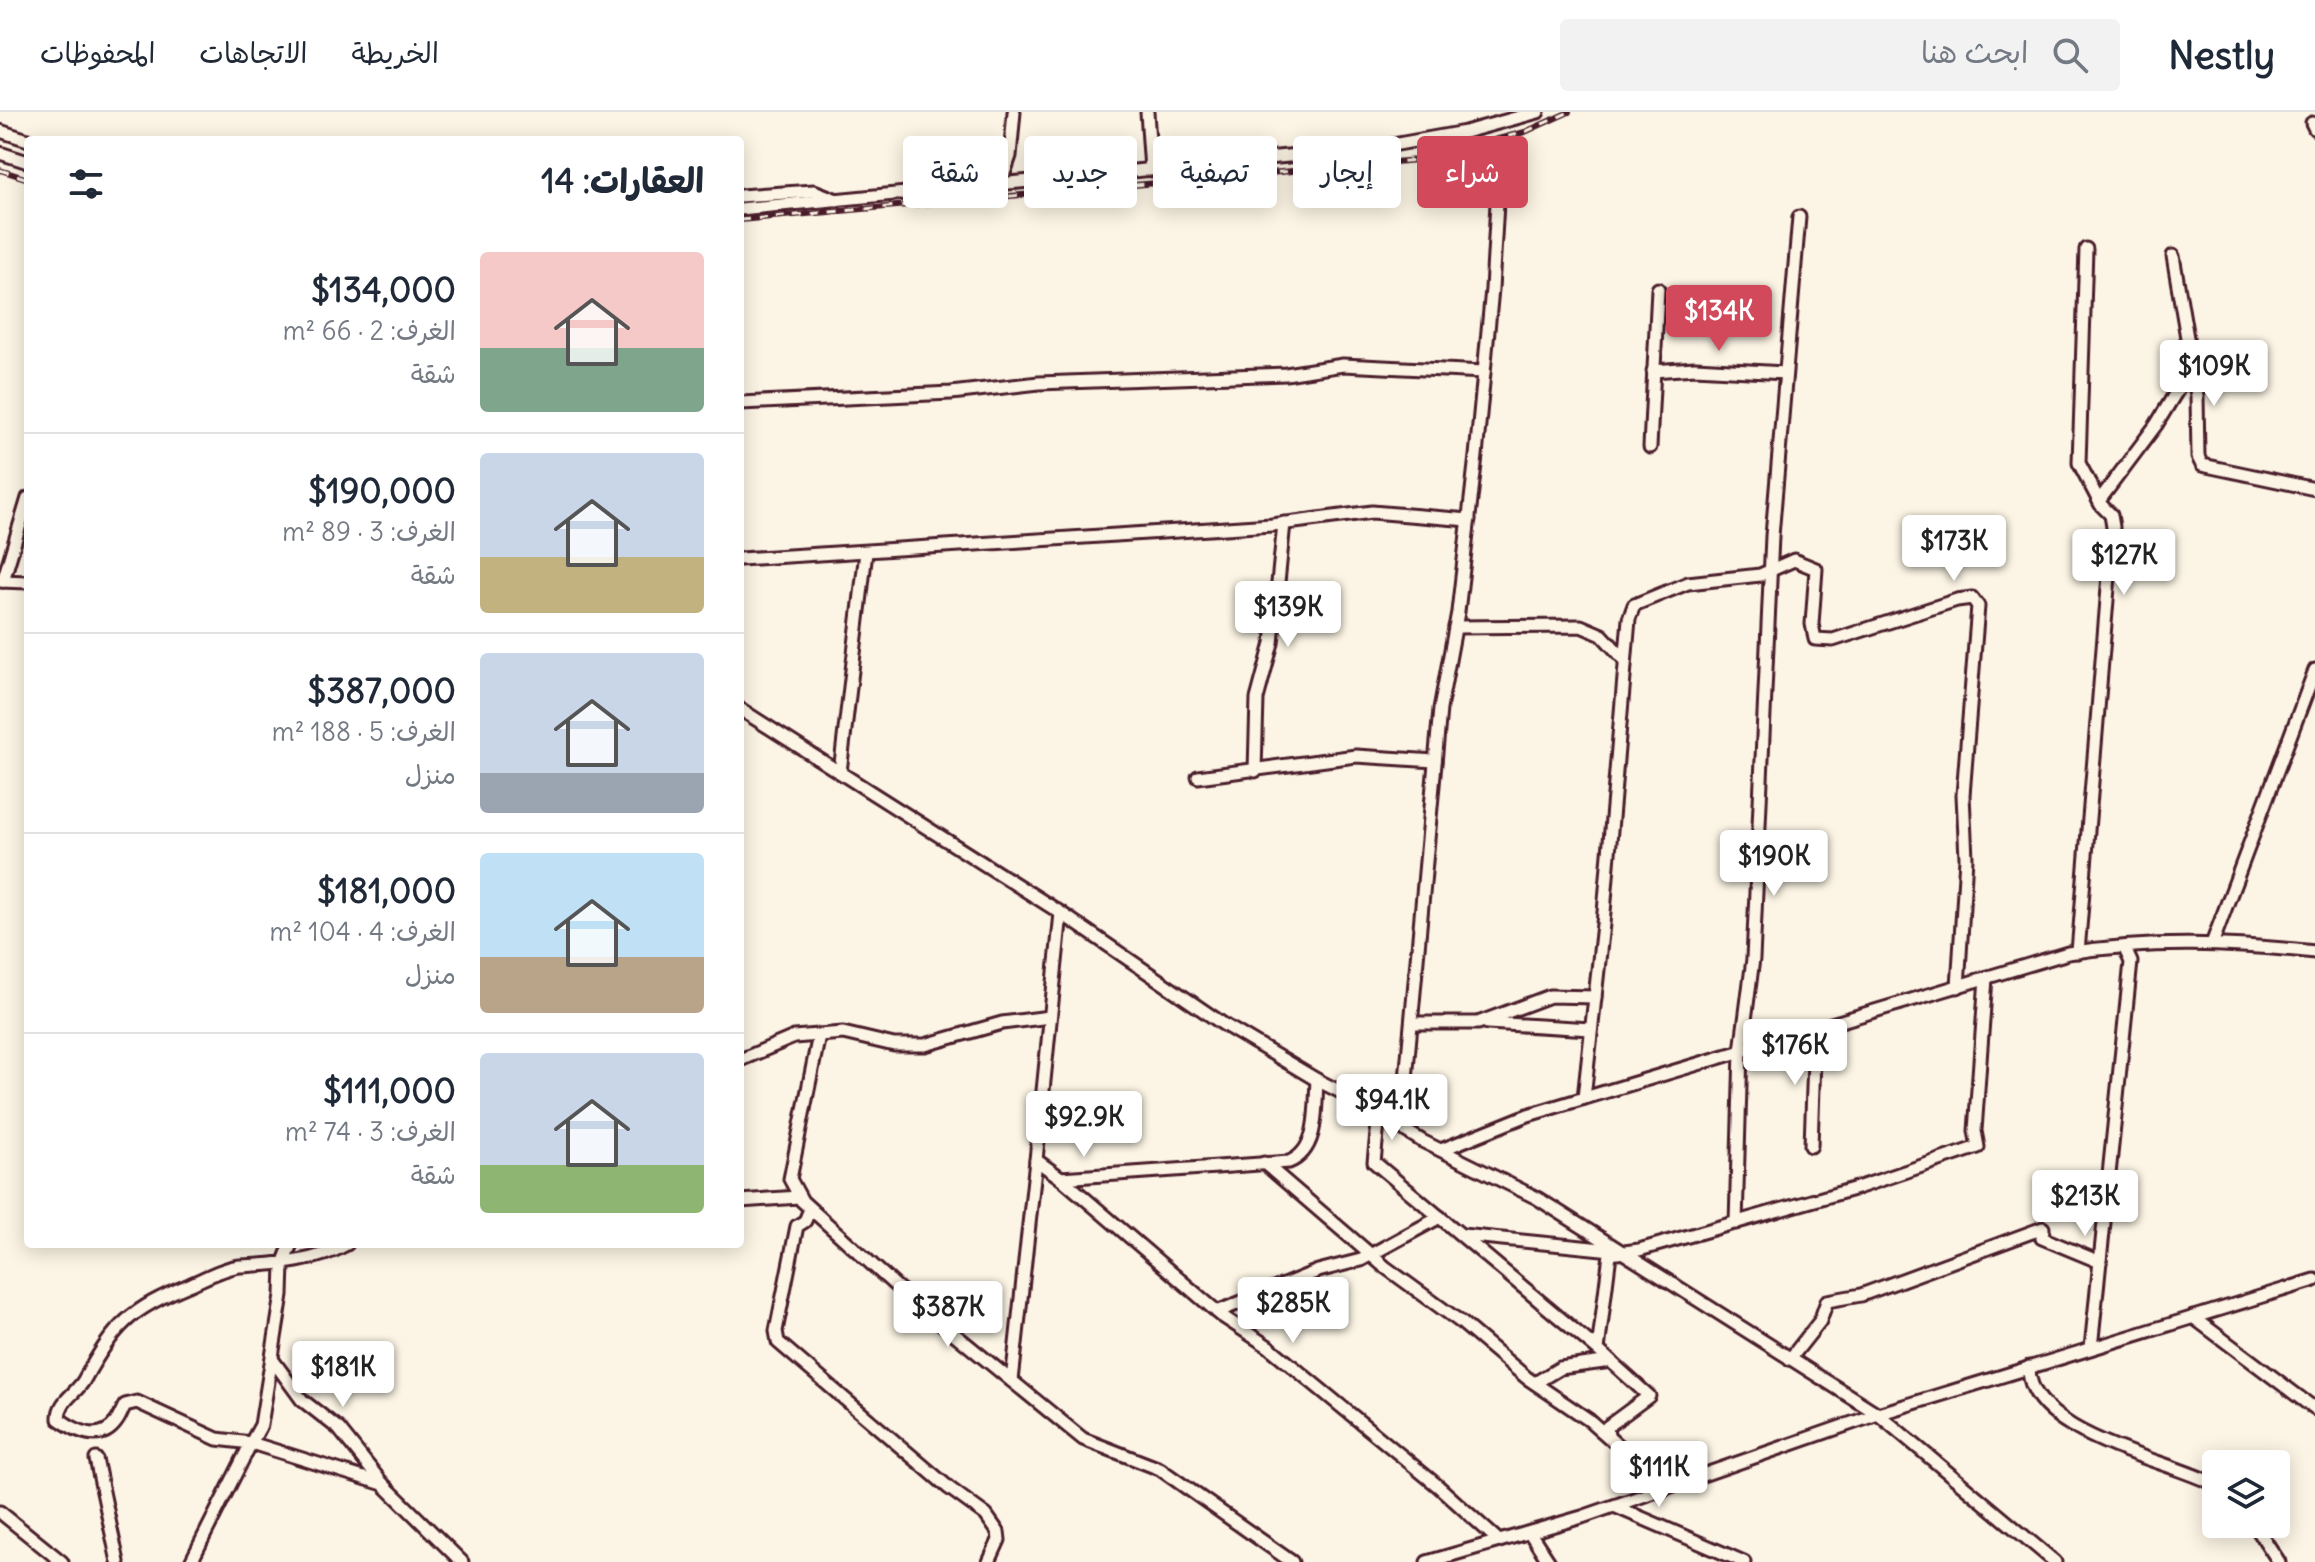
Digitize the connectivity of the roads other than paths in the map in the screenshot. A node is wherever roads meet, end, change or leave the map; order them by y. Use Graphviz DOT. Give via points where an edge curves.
graph roads {
  1 [pos="1014,112"];
  2 [pos="1147,112"];
  3 [pos="1538,112"];
  4 [pos="0,131"];
  5 [pos="24,139"];
  6 [pos="0,153"];
  7 [pos="24,161"];
  8 [pos="1008,162"];
  9 [pos="1151,170"];
  10 [pos="1008,184"];
  11 [pos="903,194"];
  12 [pos="744,196"];
  13 [pos="837,200"];
  14 [pos="1496,208"];
  15 [pos="744,209"];
  16 [pos="1799,217"];
  17 [pos="2086,249"];
  18 [pos="2173,256"];
  19 [pos="1658,289"];
  20 [pos="2192,366"];
  21 [pos="1653,371"];
  22 [pos="1484,372"];
  23 [pos="1785,373"];
  24 [pos="744,403"];
  25 [pos="1650,447"];
  26 [pos="2315,489"];
  27 [pos="2099,501"];
  28 [pos="24,511"];
  29 [pos="1469,520"];
  30 [pos="1284,523"];
  31 [pos="866,552"];
  32 [pos="744,559"];
  33 [pos="1771,572"];
  34 [pos="2,581"];
  35 [pos="24,582"];
  36 [pos="1455,627"];
  37 [pos="1625,660"];
  38 [pos="2315,670"];
  39 [pos="744,712"];
  40 [pos="1435,761"];
  41 [pos="1255,771"];
  42 [pos="840,772"];
  43 [pos="1198,777"];
  44 [pos="1061,913"];
  45 [pos="2212,944"];
  46 [pos="2125,949"];
  47 [pos="2078,952"];
  48 [pos="2315,952"];
  49 [pos="1986,978"];
  50 [pos="1958,987"];
  51 [pos="1595,997"];
  52 [pos="1050,1017"];
  53 [pos="1412,1023"];
  54 [pos="1478,1023"];
  55 [pos="1591,1029"];
  56 [pos="1815,1029"];
  57 [pos="819,1035"];
  58 [pos="1741,1051"];
  59 [pos="744,1058"];
  60 [pos="1317,1080"];
  61 [pos="1584,1098"];
  62 [pos="1379,1114"];
  63 [pos="1402,1123"];
  64 [pos="1811,1146"];
  65 [pos="1441,1150"];
  66 [pos="1036,1160"];
  67 [pos="1264,1163"];
  68 [pos="1061,1178"];
  69 [pos="799,1197"];
  70 [pos="744,1201"];
  71 [pos="810,1209"];
  72 [pos="1440,1217"];
  73 [pos="1736,1223"];
  74 [pos="1461,1235"];
  75 [pos="289,1248"];
  76 [pos="340,1248"];
  77 [pos="1615,1250"];
  78 [pos="1371,1254"];
  79 [pos="2100,1262"];
  80 [pos="283,1264"];
  81 [pos="2315,1280"];
  82 [pos="1217,1312"];
  83 [pos="2193,1317"];
  84 [pos="2091,1348"];
  85 [pos="1598,1350"];
  86 [pos="272,1359"];
  87 [pos="1790,1359"];
  88 [pos="1611,1361"];
  89 [pos="2029,1367"];
  90 [pos="1012,1381"];
  91 [pos="1535,1383"];
  92 [pos="2315,1409"];
  93 [pos="1878,1414"];
  94 [pos="1608,1436"];
  95 [pos="251,1443"];
  96 [pos="96,1459"];
  97 [pos="2202,1480"];
  98 [pos="383,1484"];
  99 [pos="1666,1488"];
  100 [pos="1614,1506"];
  101 [pos="0,1512"];
  102 [pos="1530,1533"];
  103 [pos="2263,1538"];
  104 [pos="1499,1541"];
  105 [pos="62,1562"];
  106 [pos="118,1562"];
  107 [pos="191,1562"];
  108 [pos="462,1562"];
  109 [pos="989,1562"];
  110 [pos="1292,1562"];
  111 [pos="1427,1562"];
  112 [pos="1549,1562"];
  113 [pos="1744,1562"];
  114 [pos="2055,1562"];
  115 [pos="2279,1562"];
  1 -- 8 [label="street"];
  2 -- 9 [label="street"];
  3 -- 9 [label="street" via="1381,147"];
  4 -- 5 [label="street"];
  6 -- 7 [label="street"];
  9 -- 10 [label="street"];
  11 -- 13 [label="street"];
  12 -- 13 [label="street" via="814,191"];
  13 -- 15 [label="street"];
  14 -- 22 [label="street"];
  16 -- 23 [label="street"];
  17 -- 27 [label="street" via="2079,463"];
  18 -- 20 [label="street"];
  19 -- 21 [label="street"];
  20 -- 26 [label="street" via="2202,465"];
  20 -- 27 [label="street"];
  21 -- 23 [label="street"];
  21 -- 25 [label="street"];
  22 -- 24 [label="street" via="1343,365 1286,374 1039,383 951,393"];
  22 -- 29 [label="street"];
  23 -- 33 [label="street"];
  27 -- 47 [label="street" via="2113,527"];
  28 -- 34 [label="street"];
  29 -- 30 [label="street" via="1372,512"];
  29 -- 36 [label="street"];
  30 -- 31 [label="street"];
  30 -- 41 [label="street" via="1272,643 1257,699"];
  31 -- 32 [label="street"];
  31 -- 42 [label="street"];
  33 -- 37 [label="street" via="1688,583 1634,605"];
  33 -- 50 [label="street" via="1794,560 1816,569 1815,639 1833,640 1957,600 1972,598 1978,606 1963,795 1966,858"];
  33 -- 58 [label="street" via="1753,959"];
  34 -- 35 [label="street"];
  36 -- 37 [label="street" via="1581,626 1602,635"];
  36 -- 40 [label="street"];
  37 -- 51 [label="street"];
  38 -- 45 [label="street"];
  39 -- 42 [label="street"];
  40 -- 41 [label="street" via="1356,756"];
  40 -- 53 [label="street"];
  41 -- 43 [label="street"];
  42 -- 44 [label="street"];
  44 -- 52 [label="street"];
  44 -- 60 [label="street" via="1159,982"];
  45 -- 46 [label="street" via="2143,943"];
  45 -- 48 [label="street"];
  46 -- 47 [label="street"];
  46 -- 79 [label="street" via="2131,962"];
  47 -- 49 [label="street"];
  49 -- 50 [label="street"];
  49 -- 73 [label="street" via="1978,1147"];
  50 -- 56 [label="street"];
  51 -- 54 [label="street" via="1550,996"];
  51 -- 55 [label="street"];
  52 -- 57 [label="street" via="1002,1023 925,1045 894,1045 843,1033"];
  52 -- 66 [label="street"];
  53 -- 54 [label="street"];
  53 -- 63 [label="street"];
  54 -- 55 [label="street"];
  55 -- 61 [label="street"];
  56 -- 58 [label="street"];
  56 -- 64 [label="street"];
  57 -- 59 [label="street" via="794,1037"];
  57 -- 69 [label="street" via="792,1166 792,1187"];
  58 -- 61 [label="street"];
  58 -- 73 [label="street"];
  60 -- 62 [label="street"];
  60 -- 67 [label="street" via="1306,1152 1289,1162"];
  61 -- 65 [label="street"];
  62 -- 63 [label="street"];
  62 -- 72 [label="street" via="1374,1162"];
  63 -- 65 [label="street" via="1406,1131"];
  65 -- 77 [label="street" via="1537,1198"];
  66 -- 68 [label="street"];
  66 -- 90 [label="street"];
  67 -- 68 [label="street"];
  67 -- 78 [label="street"];
  68 -- 82 [label="street"];
  69 -- 70 [label="street"];
  69 -- 71 [label="street"];
  71 -- 90 [label="street"];
  71 -- 109 [label="street" via="797,1226 778,1342 986,1515 999,1540"];
  72 -- 74 [label="street"];
  72 -- 78 [label="street"];
  73 -- 77 [label="street" via="1639,1250"];
  74 -- 77 [label="street"];
  74 -- 85 [label="street"];
  75 -- 80 [label="street"];
  76 -- 80 [label="street"];
  77 -- 85 [label="street" via="1610,1254"];
  77 -- 87 [label="street"];
  78 -- 82 [label="street"];
  78 -- 91 [label="street"];
  79 -- 84 [label="street"];
  79 -- 87 [label="street" via="2042,1238 2043,1228 1861,1295 1827,1301 1820,1321"];
  80 -- 86 [label="street"];
  80 -- 95 [label="street" via="225,1270 136,1309 103,1344 83,1382 58,1413 73,1429 95,1434 116,1422 125,1405 137,1402 217,1439"];
  81 -- 83 [label="street"];
  82 -- 104 [label="street" via="1261,1341"];
  83 -- 84 [label="street"];
  83 -- 92 [label="street"];
  84 -- 89 [label="street"];
  85 -- 88 [label="street"];
  86 -- 95 [label="street" via="261,1425"];
  86 -- 98 [label="street" via="302,1400 339,1429"];
  87 -- 93 [label="street"];
  88 -- 91 [label="street" via="1560,1368"];
  88 -- 94 [label="street" via="1649,1396 1607,1427"];
  89 -- 93 [label="street"];
  89 -- 97 [label="street" via="2029,1382 2046,1409 2089,1436"];
  90 -- 110 [label="street" via="1083,1439 1160,1469"];
  91 -- 94 [label="street"];
  93 -- 99 [label="street"];
  93 -- 114 [label="street"];
  94 -- 99 [label="street"];
  95 -- 98 [label="street"];
  95 -- 107 [label="street"];
  96 -- 106 [label="street"];
  98 -- 108 [label="street"];
  99 -- 100 [label="street"];
  100 -- 102 [label="street"];
  100 -- 113 [label="street"];
  101 -- 105 [label="street"];
  102 -- 104 [label="street"];
  102 -- 112 [label="street"];
  103 -- 115 [label="street"];
  104 -- 111 [label="street"];
}
